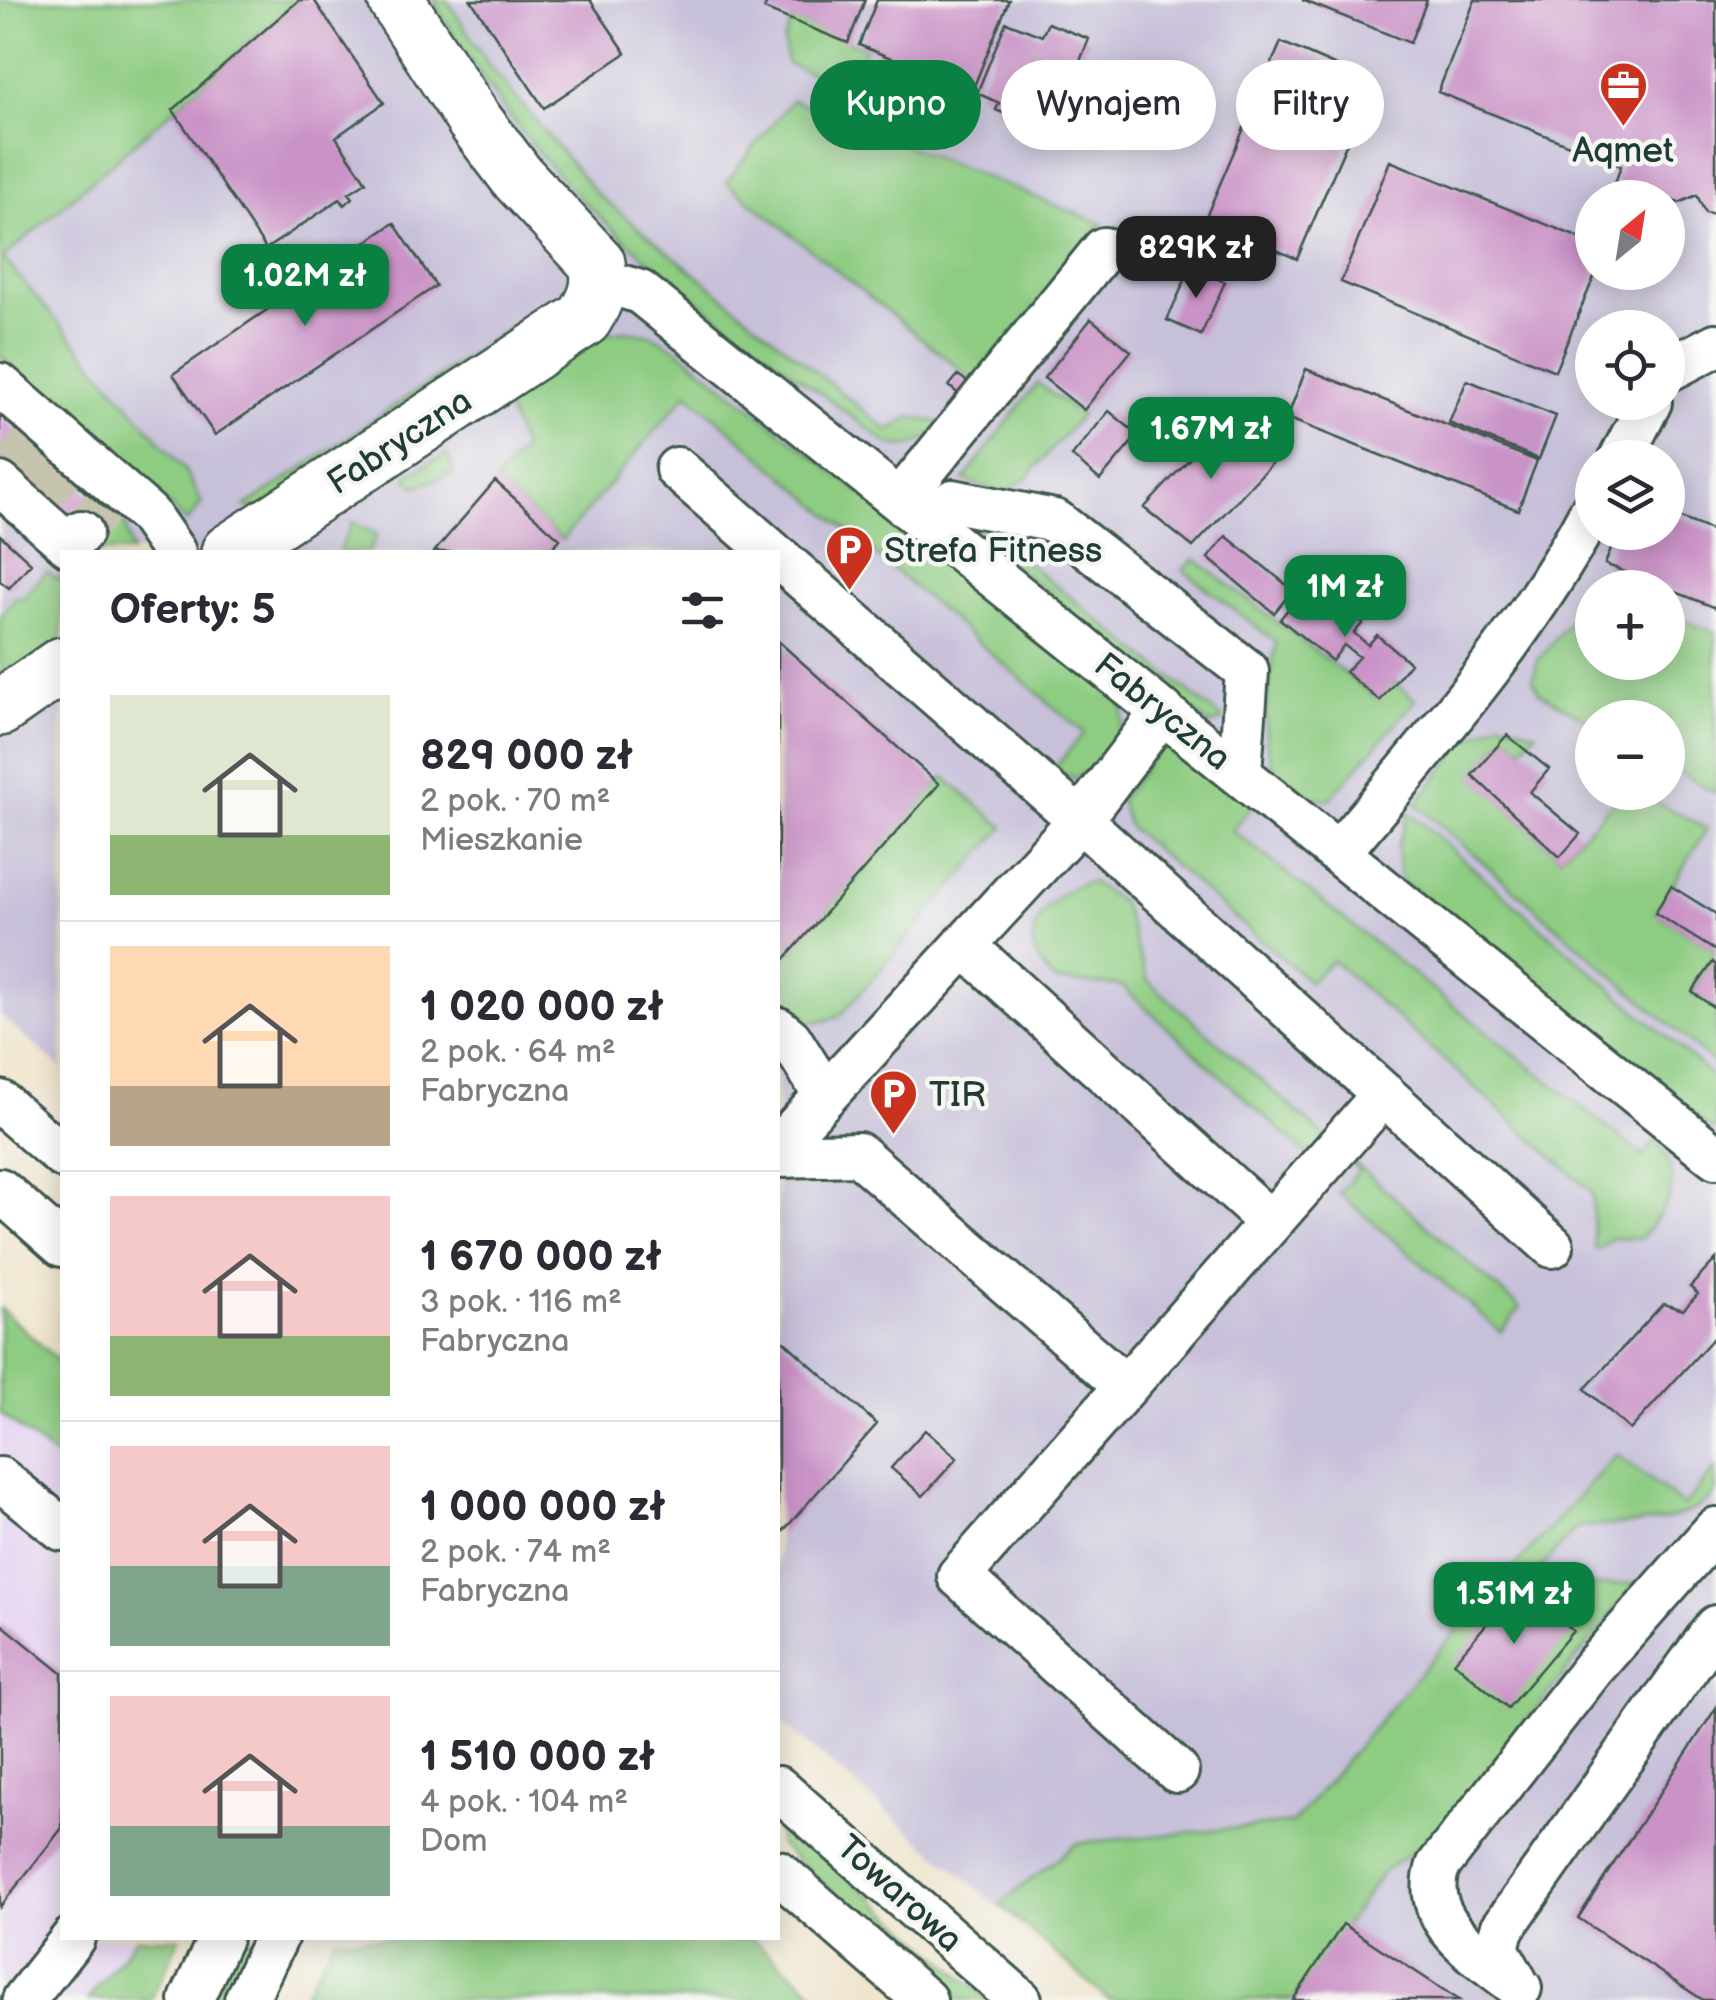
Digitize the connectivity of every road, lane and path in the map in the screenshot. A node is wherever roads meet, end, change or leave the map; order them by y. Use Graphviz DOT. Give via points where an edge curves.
graph roads {
  1 [pos="396,0"];
  2 [pos="1104,249"];
  3 [pos="601,280"];
  4 [pos="1716,345"];
  5 [pos="1685,361"];
  6 [pos="676,469"];
  7 [pos="49,473"];
  8 [pos="916,513"];
  9 [pos="1575,542"];
  10 [pos="173,550"];
  11 [pos="232,550"];
  12 [pos="769,550"];
  13 [pos="780,559"];
  14 [pos="60,670"];
  15 [pos="0,708"];
  16 [pos="1163,711"];
  17 [pos="1240,773"];
  18 [pos="1080,820"];
  19 [pos="1339,852"];
  20 [pos="964,946"];
  21 [pos="780,1031"];
  22 [pos="1384,1094"];
  23 [pos="825,1095"];
  24 [pos="60,1110"];
  25 [pos="10,1111"];
  26 [pos="780,1145"];
  27 [pos="60,1154"];
  28 [pos="780,1156"];
  29 [pos="1716,1158"];
  30 [pos="0,1190"];
  31 [pos="1270,1222"];
  32 [pos="60,1243"];
  33 [pos="1552,1246"];
  34 [pos="1125,1386"];
  35 [pos="0,1479"];
  36 [pos="60,1527"];
  37 [pos="1716,1529"];
  38 [pos="1716,1628"];
  39 [pos="1177,1771"];
  40 [pos="792,1799"];
  41 [pos="780,1874"];
  42 [pos="71,1940"];
  43 [pos="219,1940"];
  44 [pos="275,1940"];
  45 [pos="1530,1994"];
  46 [pos="24,2000"];
  47 [pos="191,2000"];
  48 [pos="246,2000"];
  49 [pos="925,2000"];
  50 [pos="1020,2000"];
  1 -- 3 [label="main road" via="474,120 597,263"];
  2 -- 8 [label="street"];
  3 -- 8 [label="street, Fabryczna" via="640,292"];
  3 -- 11 [label="main road, Fabryczna" via="584,319"];
  4 -- 5 [label="street"];
  6 -- 12 [label="street"];
  7 -- 10 [label="street" via="148,514"];
  8 -- 16 [label="street, Fabryczna"];
  8 -- 17 [label="street" via="953,501 1055,522 1247,671"];
  9 -- 19 [label="street" via="1485,677"];
  13 -- 18 [label="street"];
  14 -- 15 [label="main road"];
  16 -- 17 [label="street, Fabryczna"];
  16 -- 18 [label="street"];
  17 -- 19 [label="street, Fabryczna"];
  18 -- 20 [label="street"];
  18 -- 22 [label="street"];
  19 -- 29 [label="street, Fabryczna"];
  20 -- 23 [label="street"];
  20 -- 31 [label="street"];
  21 -- 23 [label="street"];
  22 -- 31 [label="street"];
  22 -- 33 [label="street"];
  23 -- 26 [label="street"];
  24 -- 25 [label="street"];
  25 -- 27 [label="street"];
  28 -- 34 [label="street" via="858,1154"];
  30 -- 32 [label="street"];
  31 -- 34 [label="street"];
  34 -- 39 [label="street" via="960,1576"];
  35 -- 36 [label="street"];
  37 -- 45 [label="street" via="1593,1668 1438,1866 1434,1906 1445,1923"];
  38 -- 45 [label="street" via="1502,1929 1497,1949 1504,1970"];
  40 -- 50 [label="street, Towarowa"];
  41 -- 49 [label="street, Towarowa"];
  42 -- 46 [label="street"];
  43 -- 47 [label="street"];
  44 -- 48 [label="street"];
}
